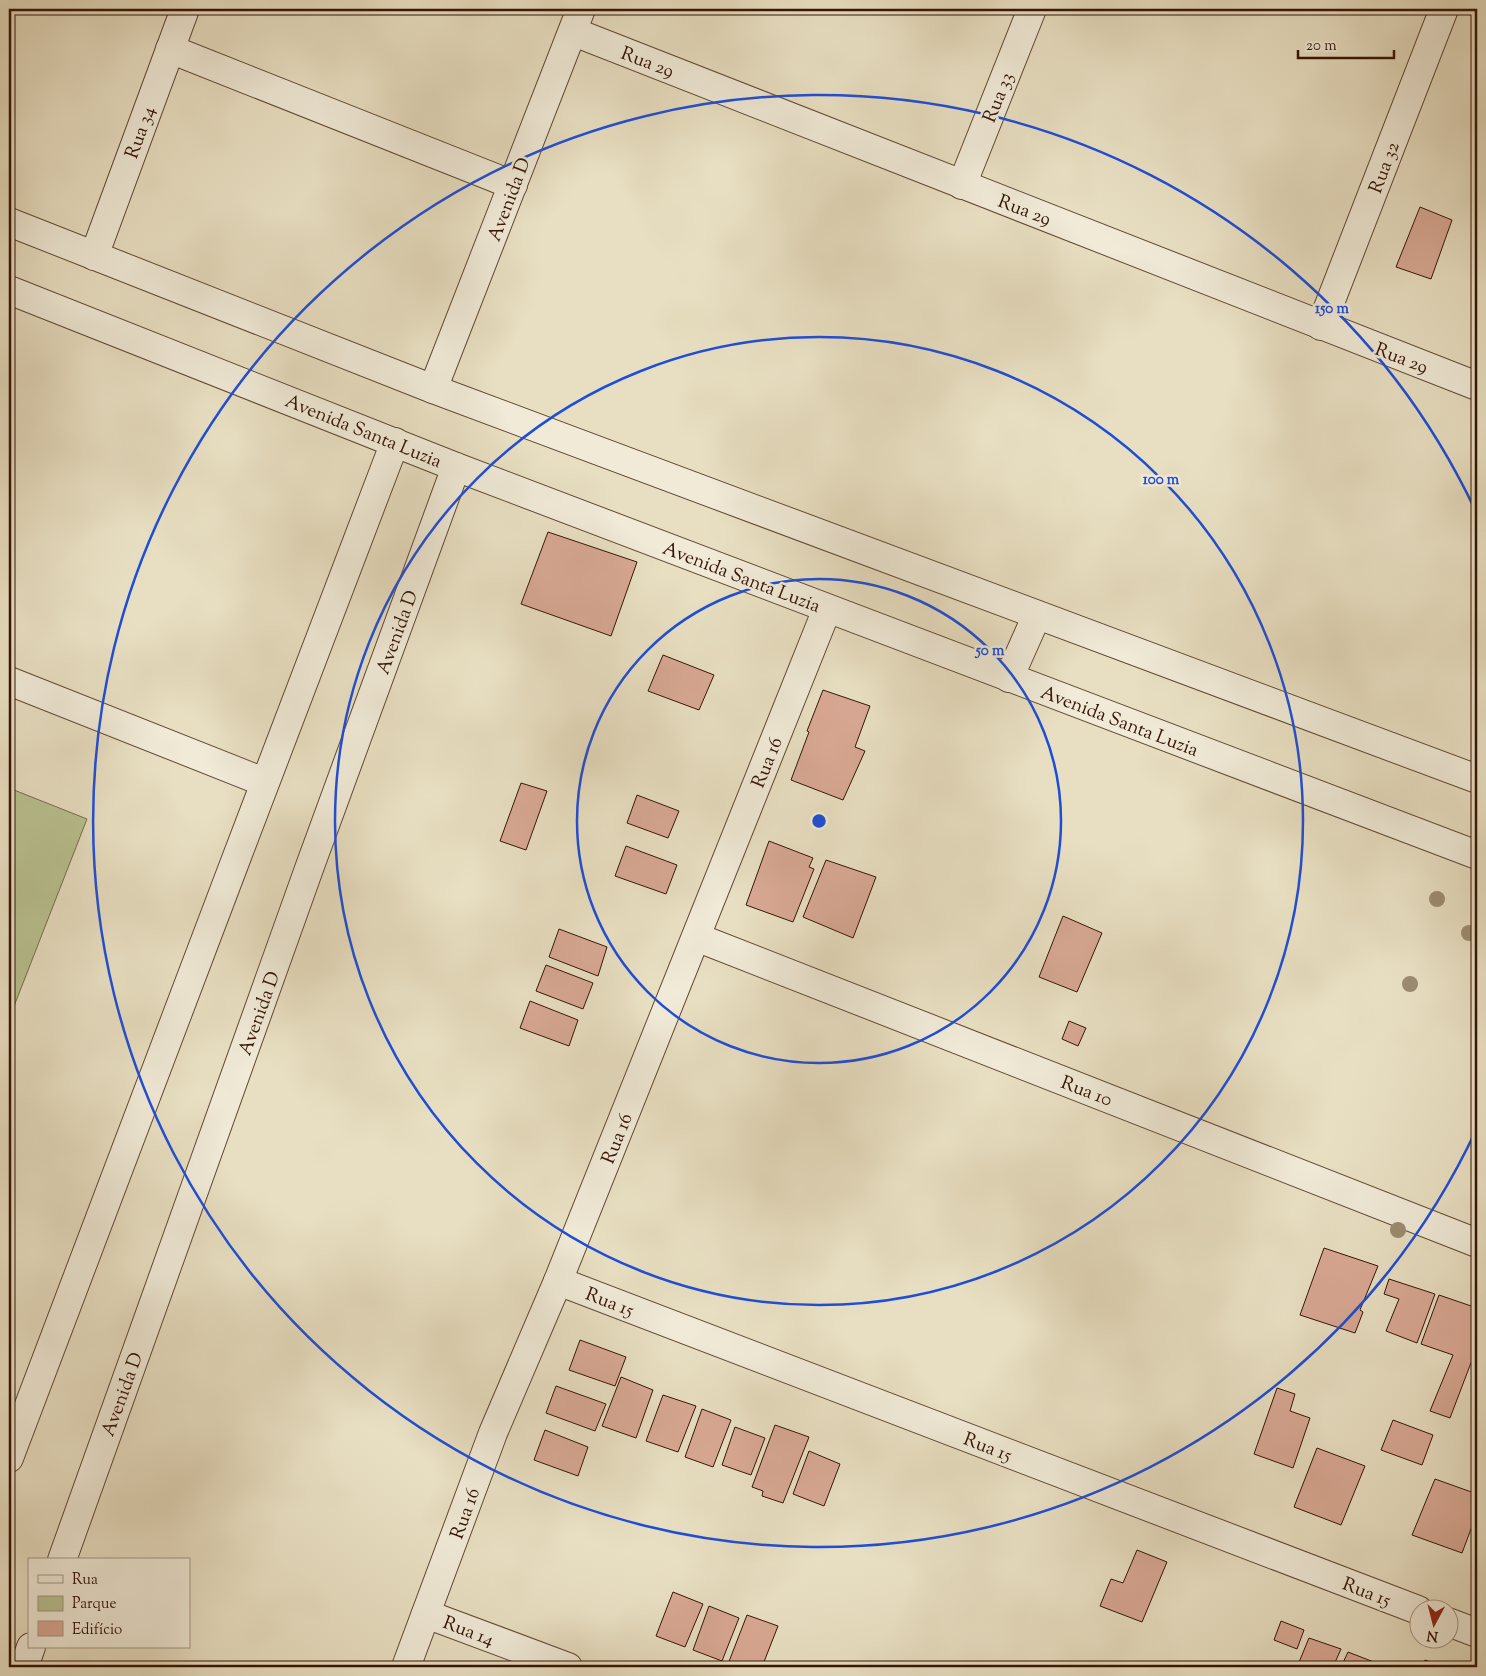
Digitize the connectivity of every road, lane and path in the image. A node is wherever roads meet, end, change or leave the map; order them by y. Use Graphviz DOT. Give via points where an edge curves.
graph roads {
  1 [pos="185,9"];
  2 [pos="1032,9"];
  3 [pos="1444,9"];
  4 [pos="577,20"];
  5 [pos="170,48"];
  6 [pos="513,185"];
  7 [pos="962,185"];
  8 [pos="9,222"];
  9 [pos="94,256"];
  10 [pos="9,290"];
  11 [pos="1321,326"];
  12 [pos="1477,386"];
  13 [pos="433,389"];
  14 [pos="395,442"];
  15 [pos="456,467"];
  16 [pos="827,609"];
  17 [pos="1037,615"];
  18 [pos="1009,678"];
  19 [pos="9,681"];
  20 [pos="1477,779"];
  21 [pos="264,782"];
  22 [pos="1477,855"];
  23 [pos="696,937"];
  24 [pos="1477,1243"];
  25 [pos="558,1281"];
  26 [pos="9,1458"];
  27 [pos="63,1558"];
  28 [pos="1408,1606"];
  29 [pos="426,1614"];
  30 [pos="1458,1626"];
  31 [pos="1477,1633"];
  32 [pos="31,1648"];
  33 [pos="24,1667"];
  34 [pos="406,1667"];
  35 [pos="568,1667"];
  1 -- 5 [label="street, Rua 34"];
  2 -- 7 [label="street, Rua 33"];
  3 -- 11 [label="street, Rua 32"];
  4 -- 6 [label="street, Avenida D"];
  4 -- 7 [label="street, Rua 29"];
  5 -- 6 [label="street"];
  5 -- 9 [label="street, Rua 34"];
  6 -- 13 [label="street, Avenida D"];
  7 -- 11 [label="street, Rua 29"];
  8 -- 9 [label="street"];
  9 -- 13 [label="street"];
  10 -- 14 [label="street, Avenida Santa Luzia"];
  11 -- 12 [label="street, Rua 29"];
  13 -- 17 [label="street"];
  14 -- 15 [label="street, Avenida Santa Luzia"];
  14 -- 21 [label="street"];
  15 -- 16 [label="street, Avenida Santa Luzia"];
  15 -- 27 [label="street, Avenida D"];
  16 -- 18 [label="street, Avenida Santa Luzia"];
  16 -- 23 [label="street, Rua 16"];
  17 -- 18 [label="street"];
  17 -- 20 [label="street"];
  18 -- 22 [label="street, Avenida Santa Luzia"];
  19 -- 21 [label="street"];
  21 -- 26 [label="street"];
  23 -- 24 [label="street, Rua 10"];
  23 -- 25 [label="street, Rua 16"];
  25 -- 28 [label="street, Rua 15"];
  25 -- 29 [label="street, Rua 16" via="493,1433"];
  29 -- 34 [label="street, Rua 16"];
  29 -- 35 [label="street, Rua 14"];
  30 -- 31 [label="street"];
  32 -- 33 [label="street"];
}
